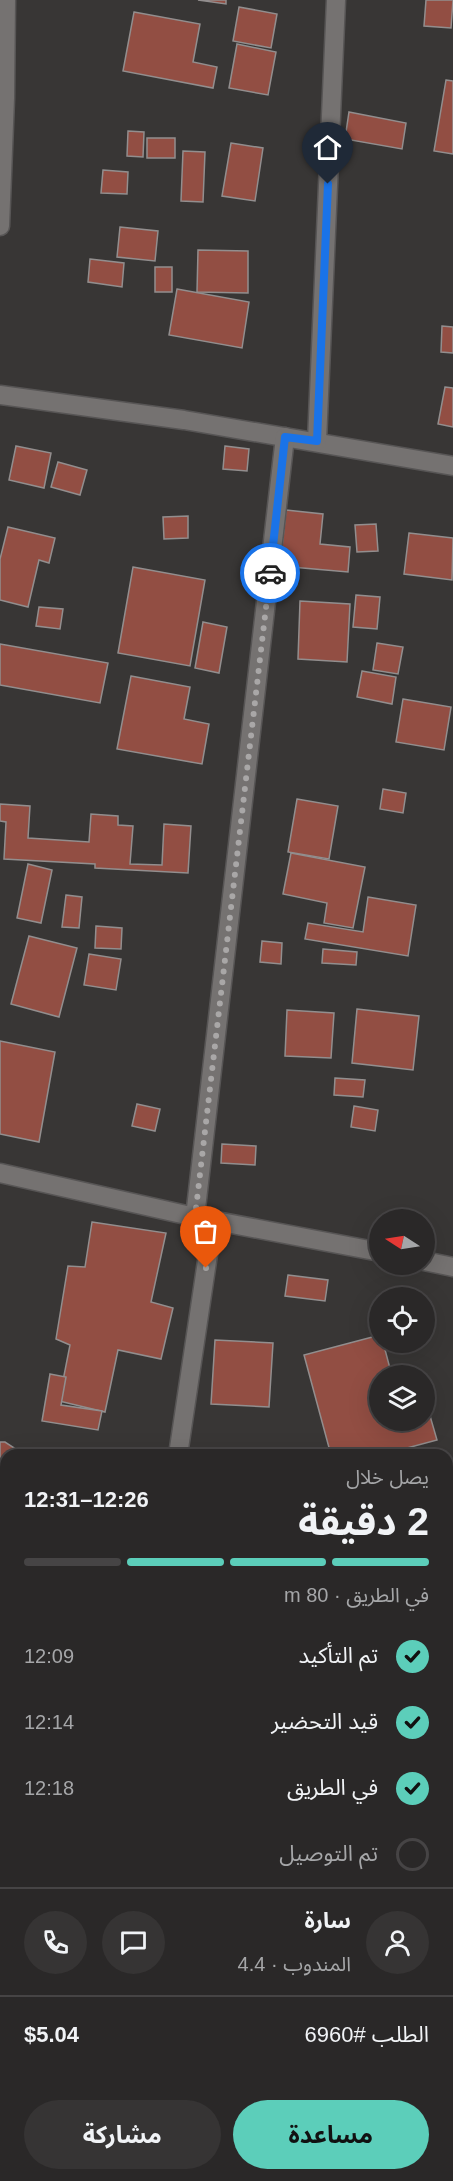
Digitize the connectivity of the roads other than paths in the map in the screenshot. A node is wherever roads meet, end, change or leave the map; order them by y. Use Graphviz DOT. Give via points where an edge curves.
graph roads {
  1 [pos="6,0"];
  2 [pos="336,0"];
  3 [pos="0,226"];
  4 [pos="0,395"];
  5 [pos="285,437"];
  6 [pos="317,441"];
  7 [pos="453,466"];
  8 [pos="0,1173"];
  9 [pos="195,1217"];
  10 [pos="213,1221"];
  11 [pos="369,1250"];
  12 [pos="435,1263"];
  13 [pos="453,1267"];
  14 [pos="179,1449"];
  1 -- 3 [label="street"];
  2 -- 6 [label="street"];
  4 -- 5 [label="street"];
  5 -- 6 [label="street"];
  5 -- 9 [label="street"];
  6 -- 7 [label="street"];
  8 -- 9 [label="street"];
  9 -- 10 [label="street"];
  10 -- 11 [label="street"];
  10 -- 14 [label="street"];
  12 -- 13 [label="street"];
}
